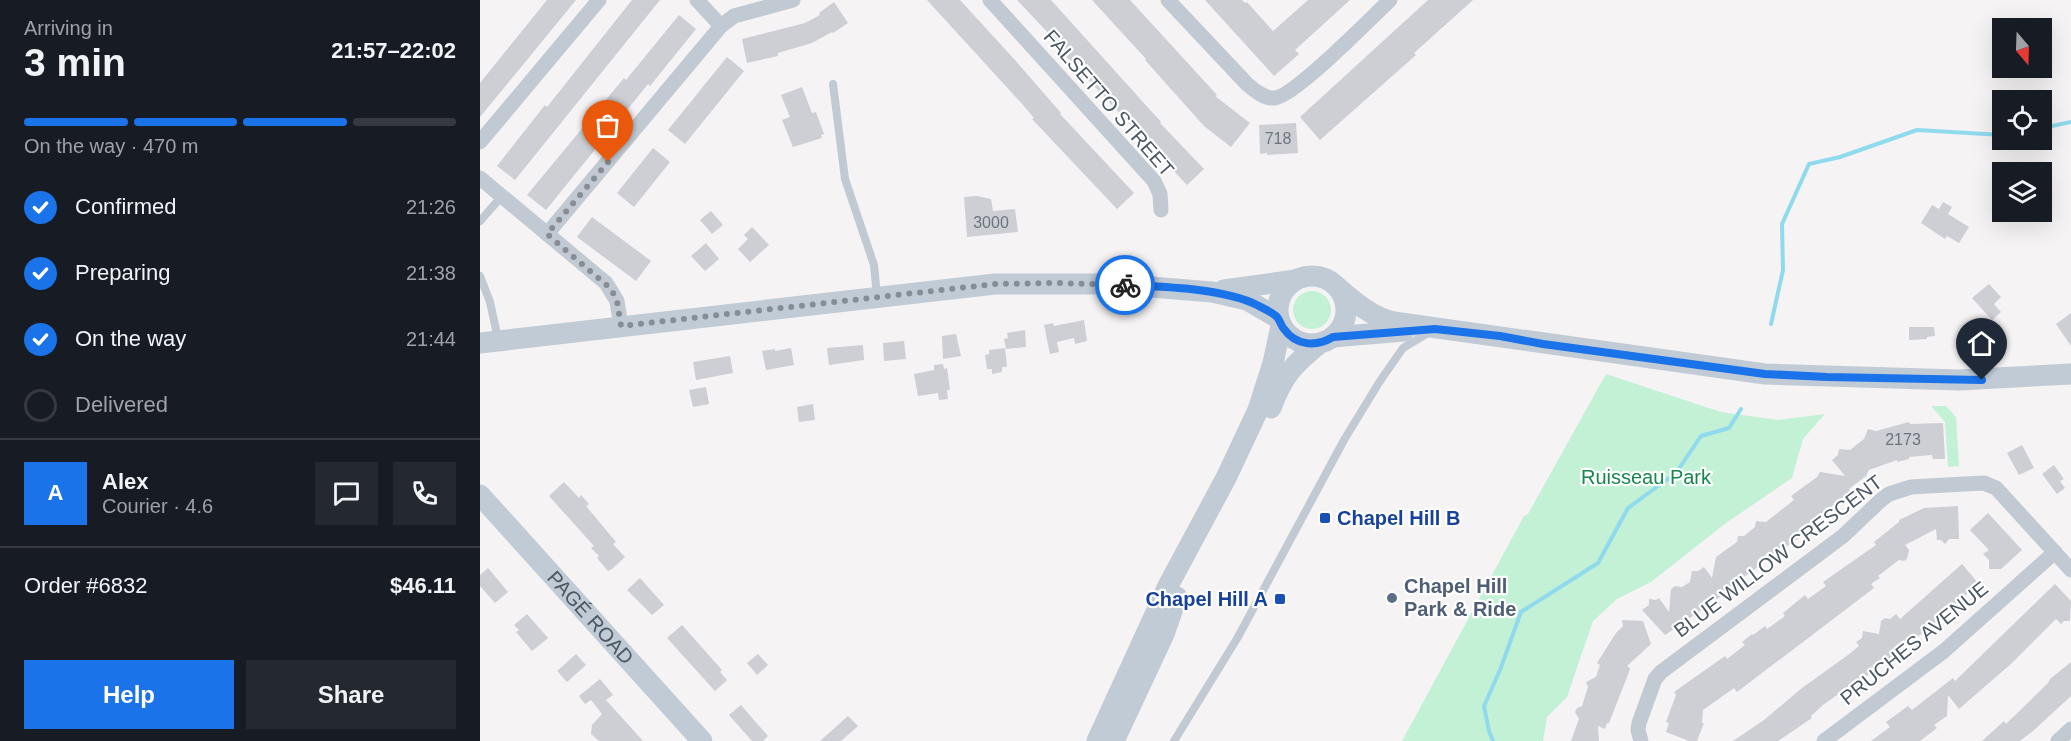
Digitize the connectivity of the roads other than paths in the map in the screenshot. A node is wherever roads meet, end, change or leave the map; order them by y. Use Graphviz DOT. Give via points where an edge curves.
graph roads {
  1 [pos="599,0"];
  2 [pos="697,0"];
  3 [pos="793,0"];
  4 [pos="990,0"];
  5 [pos="1169,0"];
  6 [pos="1390,0"];
  7 [pos="721,26"];
  8 [pos="832,84"];
  9 [pos="480,142"];
  10 [pos="480,178"];
  11 [pos="502,196"];
  12 [pos="1161,210"];
  13 [pos="480,221"];
  14 [pos="547,234"];
  15 [pos="480,276"];
  16 [pos="1295,280"];
  17 [pos="1336,286"];
  18 [pos="1212,292"];
  19 [pos="877,297"];
  20 [pos="1280,322"];
  21 [pos="621,326"];
  22 [pos="1435,329"];
  23 [pos="1327,340"];
  24 [pos="489,342"];
  25 [pos="2071,374"];
  26 [pos="1226,478"];
  27 [pos="480,495"];
  28 [pos="2055,552"];
  29 [pos="2071,570"];
  30 [pos="2071,729"];
  31 [pos="1108,740"];
  32 [pos="702,741"];
  33 [pos="1174,741"];
  34 [pos="1641,741"];
  35 [pos="1824,741"];
  36 [pos="2058,741"];
  1 -- 9 [label="street"];
  2 -- 7 [label="street"];
  3 -- 7 [label="street" via="734,16"];
  4 -- 12 [label="street, FALSETTO STREET" via="1154,182"];
  5 -- 6 [label="street" via="1246,84 1268,98 1277,98 1298,86"];
  7 -- 14 [label="street"];
  8 -- 19 [label="lane" via="845,179 874,265"];
  10 -- 11 [label="street"];
  11 -- 13 [label="lane"];
  11 -- 14 [label="street"];
  14 -- 21 [label="street" via="611,289"];
  15 -- 24 [label="lane" via="490,302"];
  16 -- 17 [label="main road" via="1312,275"];
  16 -- 18 [label="main road"];
  16 -- 20 [label="main road" via="1279,300"];
  17 -- 22 [label="main road" via="1382,319"];
  17 -- 23 [label="main road" via="1342,293 1346,312 1344,321"];
  18 -- 19 [label="main road" via="1056,283 995,284"];
  18 -- 20 [label="main road" via="1247,300"];
  19 -- 21 [label="main road"];
  20 -- 23 [label="main road" via="1289,336 1299,342"];
  20 -- 26 [label="main road" via="1273,363 1258,410"];
  21 -- 24 [label="main road"];
  22 -- 23 [label="main road"];
  22 -- 25 [label="main road" via="1765,374 1959,380"];
  22 -- 33 [label="lane" via="1403,348 1344,440 1238,637"];
  23 -- 26 [label="main road" via="1293,365 1260,433"];
  26 -- 31 [label="main road" via="1169,584"];
  27 -- 32 [label="main road, PAGÉ ROAD"];
  28 -- 29 [label="street, BLUE WILLOW CRESCENT"];
  28 -- 34 [label="street, BLUE WILLOW CRESCENT" via="1996,488 1984,483 1898,490 1881,500 1844,536 1661,672 1639,723"];
  28 -- 35 [label="street, PRUCHES AVENUE" via="1944,651"];
  30 -- 36 [label="street"];
}
